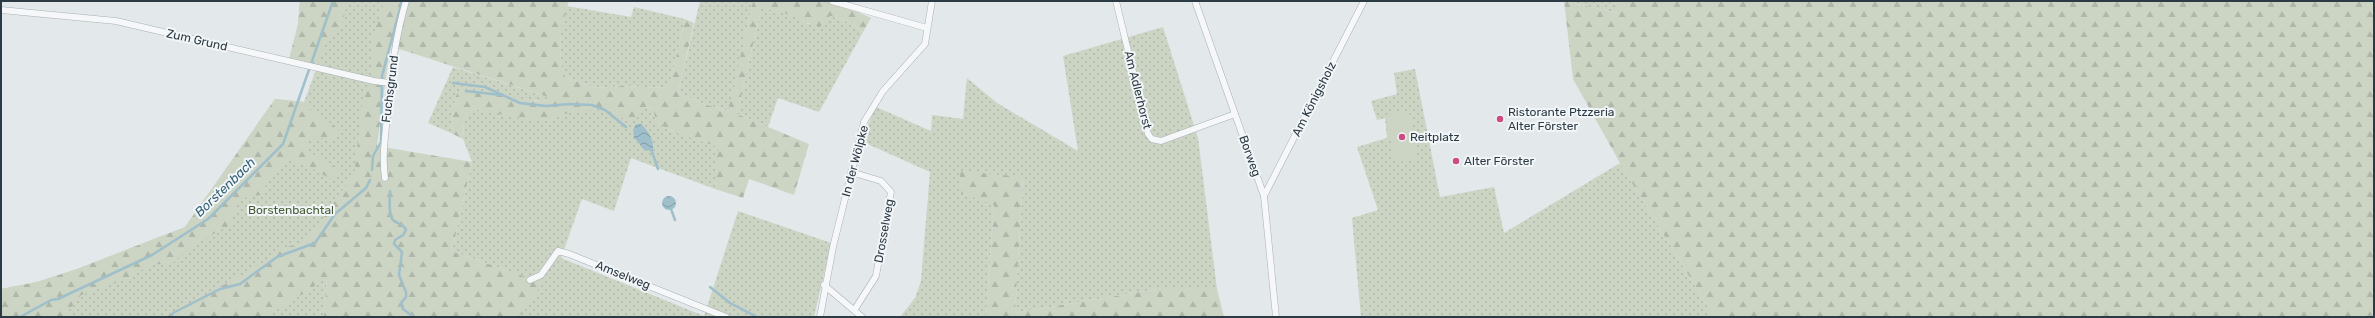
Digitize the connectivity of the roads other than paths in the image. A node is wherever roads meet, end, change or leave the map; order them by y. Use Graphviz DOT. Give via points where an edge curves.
graph roads {
  1 [pos="406,1"];
  2 [pos="832,1"];
  3 [pos="932,1"];
  4 [pos="1116,1"];
  5 [pos="1195,1"];
  6 [pos="1364,1"];
  7 [pos="1,10"];
  8 [pos="927,28"];
  9 [pos="388,83"];
  10 [pos="1235,114"];
  11 [pos="851,172"];
  12 [pos="384,178"];
  13 [pos="1264,196"];
  14 [pos="530,280"];
  15 [pos="824,285"];
  16 [pos="854,309"];
  17 [pos="726,317"];
  18 [pos="820,317"];
  19 [pos="862,317"];
  20 [pos="1276,317"];
  1 -- 9 [label="street, Fuchsgrund"];
  2 -- 8 [label="street"];
  3 -- 8 [label="street, In der Wölpke"];
  4 -- 10 [label="street, Am Adlerhorst" via="1148,134 1152,139 1161,141"];
  5 -- 10 [label="street, Borweg"];
  6 -- 13 [label="street, Am Königsholz"];
  7 -- 9 [label="street, Zum Grund" via="116,20"];
  8 -- 11 [label="street, In der Wölpke" via="925,44 872,108 859,138"];
  9 -- 12 [label="street, Fuchsgrund"];
  10 -- 13 [label="street, Borweg"];
  11 -- 15 [label="street, In der Wölpke"];
  11 -- 16 [label="street, Drosselweg" via="881,181 891,192 876,276"];
  13 -- 20 [label="street, Borweg"];
  14 -- 17 [label="street, Amselweg" via="541,276 558,251"];
  15 -- 16 [label="street"];
  15 -- 18 [label="street, In der Wölpke"];
  16 -- 19 [label="street"];
}
